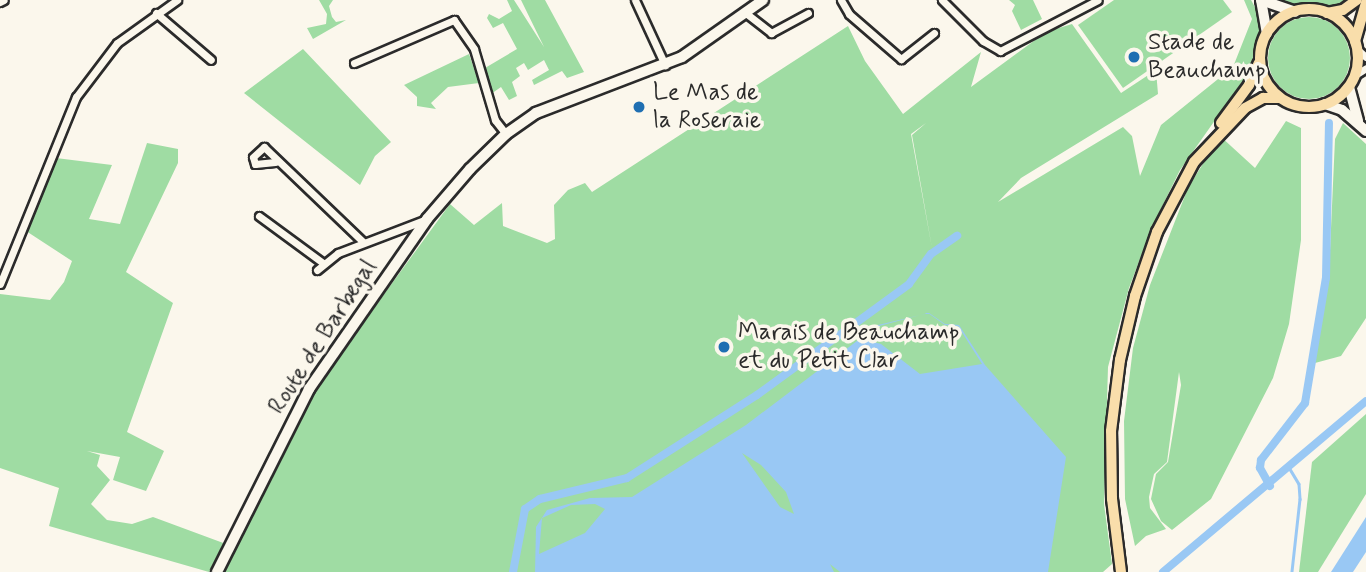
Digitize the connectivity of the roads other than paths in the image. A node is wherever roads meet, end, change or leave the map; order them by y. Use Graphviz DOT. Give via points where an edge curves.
graph roads {
  1 [pos="177,0"];
  2 [pos="635,0"];
  3 [pos="763,0"];
  4 [pos="841,0"];
  5 [pos="942,0"];
  6 [pos="1098,0"];
  7 [pos="1261,0"];
  8 [pos="1357,0"];
  9 [pos="1366,3"];
  10 [pos="156,12"];
  11 [pos="1295,12"];
  12 [pos="808,13"];
  13 [pos="1327,13"];
  14 [pos="747,14"];
  15 [pos="934,33"];
  16 [pos="1267,33"];
  17 [pos="1356,45"];
  18 [pos="1366,57"];
  19 [pos="211,60"];
  20 [pos="1260,61"];
  21 [pos="354,63"];
  22 [pos="665,65"];
  23 [pos="1366,68"];
  24 [pos="1355,75"];
  25 [pos="1349,87"];
  26 [pos="1280,98"];
  27 [pos="1325,104"];
  28 [pos="1358,121"];
  29 [pos="1366,131"];
  30 [pos="506,134"];
  31 [pos="1209,142"];
  32 [pos="275,162"];
  33 [pos="260,216"];
  34 [pos="427,219"];
  35 [pos="363,242"];
  36 [pos="0,284"];
  37 [pos="1120,567"];
  38 [pos="218,572"];
  1 -- 10 [label="street"];
  2 -- 22 [label="street"];
  3 -- 14 [label="street, Route de Barbegal"];
  4 -- 15 [label="street" via="849,14 901,59"];
  5 -- 6 [label="street" via="983,41 1000,51"];
  7 -- 11 [label="street"];
  7 -- 16 [label="street"];
  8 -- 13 [label="main road" via="1343,10"];
  9 -- 17 [label="main road"];
  10 -- 19 [label="street"];
  10 -- 36 [label="street" via="117,43 76,97"];
  11 -- 13 [label="main road"];
  11 -- 16 [label="main road"];
  12 -- 14 [label="street" via="771,33"];
  13 -- 17 [label="main road" via="1347,27"];
  14 -- 22 [label="street, Route de Barbegal"];
  16 -- 20 [label="main road"];
  17 -- 18 [label="street"];
  17 -- 24 [label="main road"];
  20 -- 26 [label="main road" via="1266,81"];
  20 -- 31 [label="main road"];
  21 -- 30 [label="street" via="454,20 474,49 495,120"];
  22 -- 30 [label="street, Route de Barbegal" via="536,113"];
  23 -- 24 [label="street"];
  24 -- 25 [label="main road"];
  25 -- 27 [label="main road"];
  25 -- 28 [label="street"];
  26 -- 27 [label="main road" via="1301,107"];
  26 -- 31 [label="main road" via="1254,102"];
  27 -- 28 [label="street"];
  28 -- 29 [label="street"];
  30 -- 34 [label="street, Route de Barbegal"];
  31 -- 37 [label="main road" via="1180,185 1157,232 1124,337 1111,454"];
  32 -- 35 [label="street"];
  33 -- 35 [label="street" via="320,266"];
  34 -- 35 [label="street"];
  34 -- 38 [label="street, Route de Barbegal" via="309,389"];
}
